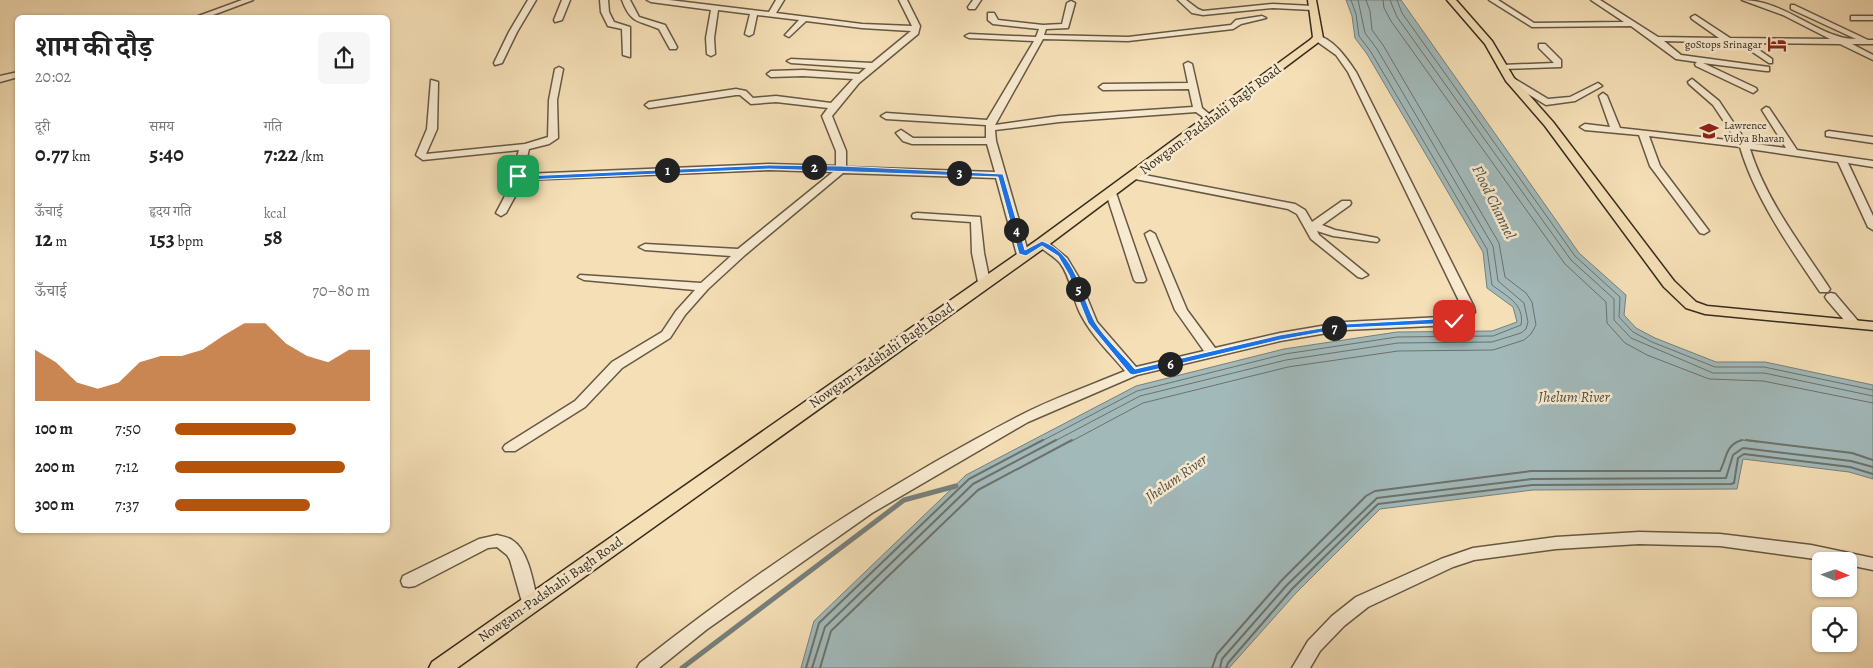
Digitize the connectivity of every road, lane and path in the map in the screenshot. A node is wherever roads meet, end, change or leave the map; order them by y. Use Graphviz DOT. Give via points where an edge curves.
graph roads {
  1 [pos="249,0"];
  2 [pos="532,0"];
  3 [pos="566,0"];
  4 [pos="604,0"];
  5 [pos="626,0"];
  6 [pos="650,0"];
  7 [pos="780,0"];
  8 [pos="903,0"];
  9 [pos="977,0"];
  10 [pos="1182,0"];
  11 [pos="1451,0"];
  12 [pos="1493,0"];
  13 [pos="1595,0"];
  14 [pos="1746,0"];
  15 [pos="1071,3"];
  16 [pos="1312,4"];
  17 [pos="715,7"];
  18 [pos="972,7"];
  19 [pos="1794,7"];
  20 [pos="754,12"];
  21 [pos="772,14"];
  22 [pos="205,15"];
  23 [pos="991,15"];
  24 [pos="1695,17"];
  25 [pos="805,18"];
  26 [pos="1262,18"];
  27 [pos="1854,18"];
  28 [pos="1873,18"];
  29 [pos="558,20"];
  30 [pos="1632,24"];
  31 [pos="1043,27"];
  32 [pos="916,30"];
  33 [pos="749,34"];
  34 [pos="789,36"];
  35 [pos="969,36"];
  36 [pos="1039,38"];
  37 [pos="1318,38"];
  38 [pos="1656,39"];
  39 [pos="1728,40"];
  40 [pos="1742,41"];
  41 [pos="1842,42"];
  42 [pos="1870,42"];
  43 [pos="1542,46"];
  44 [pos="673,47"];
  45 [pos="711,54"];
  46 [pos="627,55"];
  47 [pos="1873,58"];
  48 [pos="1690,60"];
  49 [pos="791,61"];
  50 [pos="498,63"];
  51 [pos="1188,64"];
  52 [pos="873,66"];
  53 [pos="1502,67"];
  54 [pos="559,69"];
  55 [pos="771,74"];
  56 [pos="15,75"];
  57 [pos="861,77"];
  58 [pos="0,79"];
  59 [pos="1510,79"];
  60 [pos="434,82"];
  61 [pos="1692,82"];
  62 [pos="1193,86"];
  63 [pos="1598,86"];
  64 [pos="1104,87"];
  65 [pos="1753,90"];
  66 [pos="1603,96"];
  67 [pos="649,105"];
  68 [pos="833,106"];
  69 [pos="1766,110"];
  70 [pos="1204,114"];
  71 [pos="886,116"];
  72 [pos="990,126"];
  73 [pos="1585,127"];
  74 [pos="1616,130"];
  75 [pos="1643,132"];
  76 [pos="901,133"];
  77 [pos="1829,134"];
  78 [pos="1873,140"];
  79 [pos="991,141"];
  80 [pos="1744,145"];
  81 [pos="525,148"];
  82 [pos="1794,153"];
  83 [pos="1842,160"];
  84 [pos="1873,164"];
  85 [pos="842,168"];
  86 [pos="1000,175"];
  87 [pos="1134,176"];
  88 [pos="520,177"];
  89 [pos="1110,193"];
  90 [pos="1346,203"];
  91 [pos="501,213"];
  92 [pos="917,216"];
  93 [pos="1312,226"];
  94 [pos="1873,227"];
  95 [pos="1704,231"];
  96 [pos="1150,234"];
  97 [pos="1373,240"];
  98 [pos="1042,243"];
  99 [pos="645,247"];
  100 [pos="741,253"];
  101 [pos="1023,254"];
  102 [pos="1362,275"];
  103 [pos="584,277"];
  104 [pos="1140,280"];
  105 [pos="984,282"];
  106 [pos="704,287"];
  107 [pos="1854,324"];
  108 [pos="1873,326"];
  109 [pos="1212,353"];
  110 [pos="1133,372"];
  111 [pos="510,448"];
  112 [pos="1873,564"];
  113 [pos="409,581"];
  114 [pos="530,604"];
  115 [pos="440,668"];
  116 [pos="646,668"];
  117 [pos="1301,668"];
  1 -- 22 [label="street"];
  2 -- 50 [label="street"];
  3 -- 29 [label="street"];
  4 -- 46 [label="street" via="604,12 611,24 626,27"];
  5 -- 44 [label="street" via="637,20 662,27"];
  6 -- 17 [label="street"];
  7 -- 21 [label="street"];
  8 -- 32 [label="street"];
  9 -- 18 [label="street"];
  10 -- 16 [label="street" via="1195,11 1203,13"];
  11 -- 53 [label="main road" via="1488,43"];
  12 -- 30 [label="street" via="1532,25"];
  13 -- 30 [label="street"];
  14 -- 41 [label="street" via="1786,13"];
  15 -- 31 [label="street" via="1065,26"];
  16 -- 37 [label="main road"];
  17 -- 20 [label="street"];
  17 -- 45 [label="street"];
  19 -- 42 [label="street"];
  20 -- 21 [label="street"];
  20 -- 33 [label="street"];
  21 -- 25 [label="street"];
  23 -- 31 [label="street" via="996,22"];
  24 -- 39 [label="street"];
  25 -- 32 [label="street"];
  25 -- 34 [label="street"];
  26 -- 36 [label="street" via="1244,20 1233,27 1135,39"];
  27 -- 28 [label="street"];
  30 -- 38 [label="street"];
  31 -- 36 [label="street"];
  32 -- 52 [label="street"];
  35 -- 36 [label="street"];
  36 -- 72 [label="street"];
  37 -- 70 [label="main road, Nowgam-Padshahi Bagh Road"];
  37 -- 109 [label="street" via="1339,54 1352,72 1469,312 1464,319 1458,320 1345,326"];
  38 -- 39 [label="street"];
  38 -- 48 [label="street" via="1677,56"];
  39 -- 40 [label="street"];
  40 -- 41 [label="street"];
  40 -- 48 [label="street" via="1768,65"];
  41 -- 42 [label="street"];
  41 -- 47 [label="street"];
  43 -- 53 [label="street" via="1558,65"];
  48 -- 65 [label="street"];
  49 -- 52 [label="street"];
  51 -- 62 [label="street"];
  52 -- 57 [label="street"];
  53 -- 59 [label="main road"];
  54 -- 81 [label="street" via="552,100 553,138"];
  55 -- 57 [label="street"];
  56 -- 58 [label="street"];
  57 -- 68 [label="street"];
  59 -- 63 [label="street" via="1546,102 1572,99"];
  59 -- 107 [label="main road" via="1549,124 1668,284 1691,305 1705,310"];
  60 -- 81 [label="street" via="432,129 423,148 423,157"];
  61 -- 80 [label="street" via="1716,103"];
  62 -- 64 [label="street"];
  62 -- 70 [label="street"];
  66 -- 74 [label="street"];
  67 -- 68 [label="street" via="736,92 743,93 751,102 776,98"];
  68 -- 85 [label="street" via="827,118 843,156"];
  69 -- 82 [label="street"];
  70 -- 72 [label="street" via="1059,119"];
  70 -- 87 [label="main road, Nowgam-Padshahi Bagh Road"];
  71 -- 72 [label="street"];
  72 -- 79 [label="street"];
  73 -- 74 [label="street"];
  74 -- 75 [label="street"];
  75 -- 80 [label="street"];
  75 -- 95 [label="street" via="1655,166"];
  76 -- 79 [label="street" via="912,142"];
  77 -- 78 [label="street"];
  79 -- 86 [label="street"];
  80 -- 82 [label="street"];
  80 -- 107 [label="street" via="1778,218 1827,293"];
  81 -- 88 [label="street" via="517,174"];
  82 -- 83 [label="street"];
  83 -- 84 [label="street"];
  83 -- 94 [label="street"];
  85 -- 86 [label="street"];
  85 -- 88 [label="street" via="747,167"];
  85 -- 100 [label="street"];
  86 -- 101 [label="street"];
  87 -- 89 [label="main road, Nowgam-Padshahi Bagh Road"];
  87 -- 93 [label="street" via="1286,204 1301,212"];
  88 -- 91 [label="street"];
  89 -- 98 [label="main road, Nowgam-Padshahi Bagh Road"];
  89 -- 104 [label="street"];
  90 -- 93 [label="street"];
  92 -- 105 [label="street" via="976,219"];
  93 -- 97 [label="street"];
  93 -- 102 [label="street" via="1312,234"];
  96 -- 109 [label="street" via="1181,310"];
  98 -- 101 [label="main road, Nowgam-Padshahi Bagh Road"];
  98 -- 110 [label="street" via="1068,264 1092,323"];
  99 -- 100 [label="street"];
  100 -- 106 [label="street"];
  101 -- 105 [label="main road, Nowgam-Padshahi Bagh Road"];
  103 -- 106 [label="street"];
  105 -- 114 [label="main road, Nowgam-Padshahi Bagh Road"];
  106 -- 111 [label="street" via="666,335 617,365 580,404"];
  107 -- 108 [label="main road"];
  109 -- 110 [label="street"];
  110 -- 116 [label="street" via="1023,419 867,508 700,625"];
  112 -- 117 [label="street" via="1811,551 1720,540 1648,538 1556,543 1473,554 1362,602 1314,646"];
  113 -- 114 [label="street" via="499,540 514,550"];
  114 -- 115 [label="main road, Nowgam-Padshahi Bagh Road"];
}
